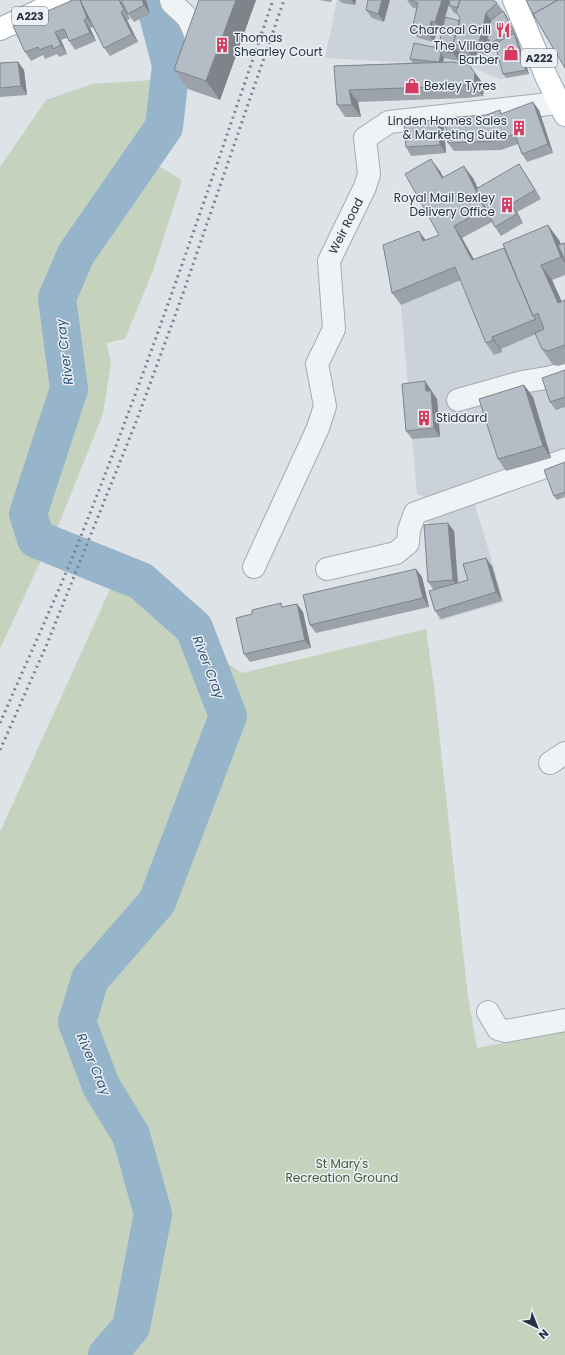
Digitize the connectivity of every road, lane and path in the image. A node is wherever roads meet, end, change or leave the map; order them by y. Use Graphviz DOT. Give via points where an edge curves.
graph roads {
  1 [pos="59,0"];
  2 [pos="171,0"];
  3 [pos="514,0"];
  4 [pos="0,29"];
  5 [pos="197,53"];
  6 [pos="562,109"];
  7 [pos="565,372"];
  8 [pos="458,400"];
  9 [pos="565,460"];
  10 [pos="254,567"];
  11 [pos="327,570"];
  12 [pos="488,1012"];
  13 [pos="565,1020"];
  1 -- 4 [label="main road, A223"];
  2 -- 5 [label="street" via="188,18 195,33"];
  3 -- 6 [label="main road, A222"];
  6 -- 10 [label="street, Weir Road" via="389,122 365,138 369,174 366,187 329,261 334,329 317,364 324,406 318,428"];
  7 -- 8 [label="street"];
  9 -- 11 [label="street" via="415,513 408,543 396,553"];
  12 -- 13 [label="street" via="498,1029 506,1031"];
}
